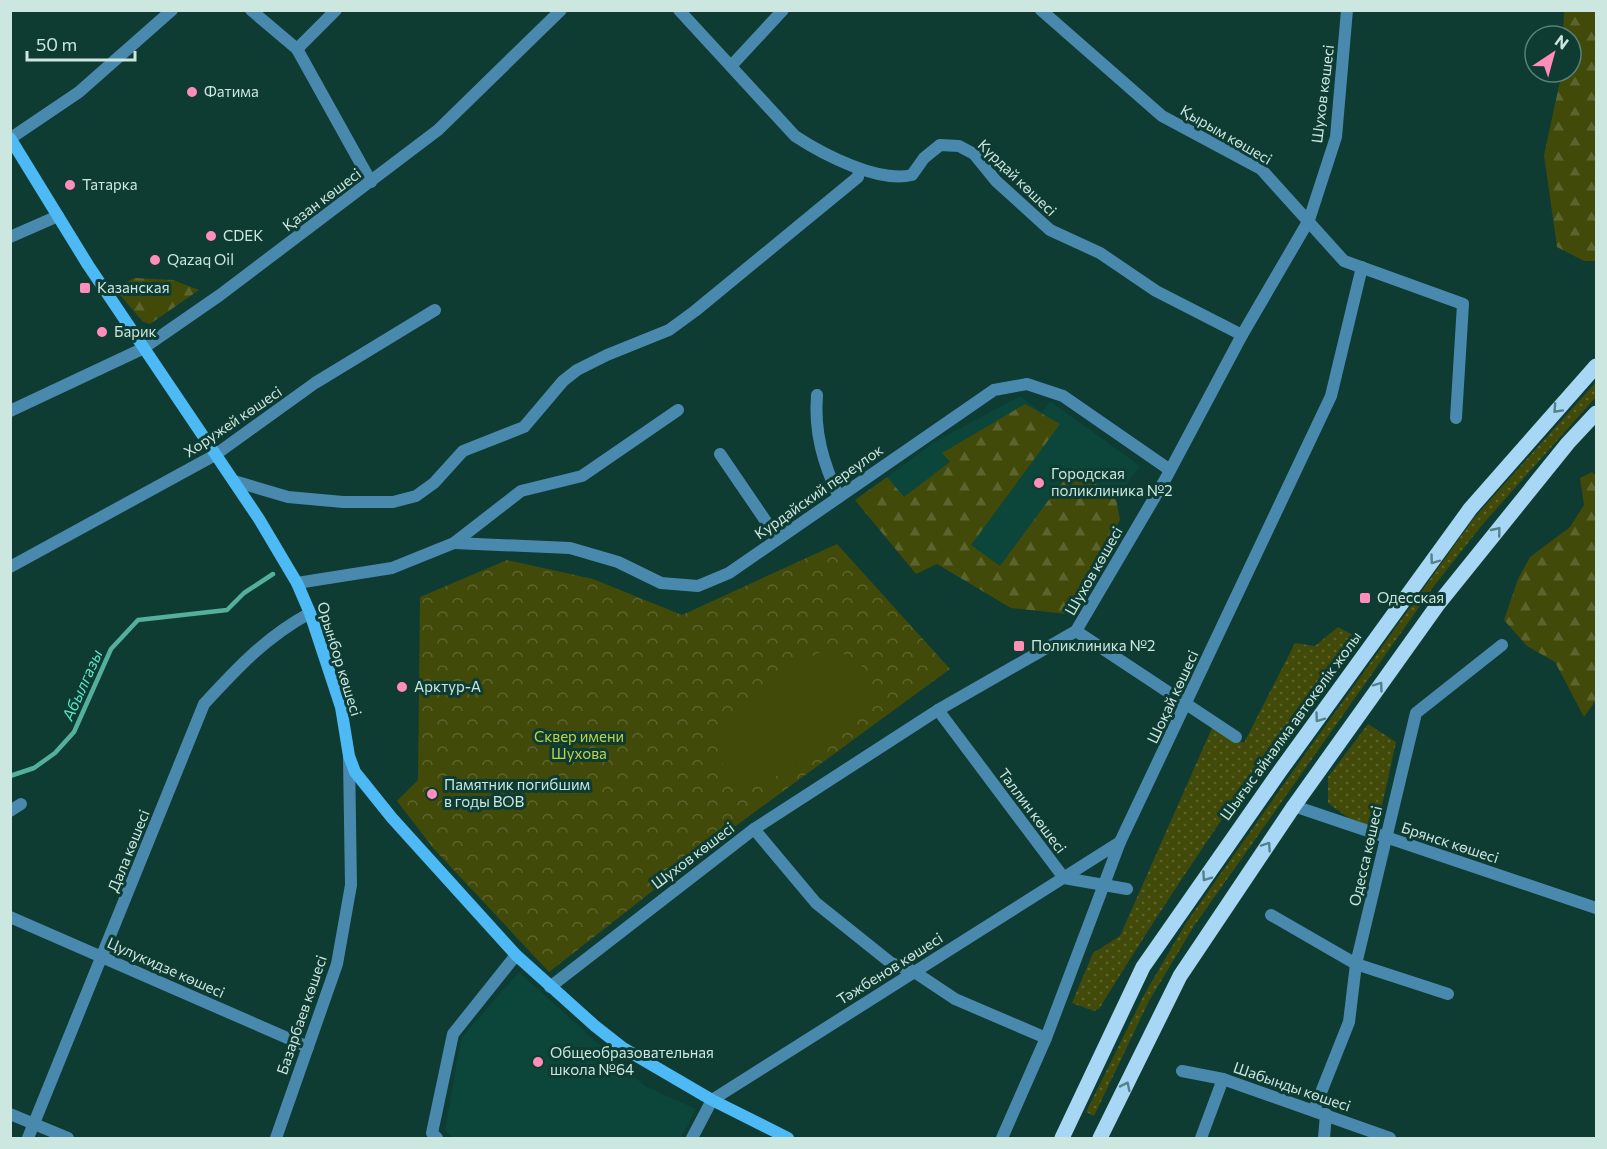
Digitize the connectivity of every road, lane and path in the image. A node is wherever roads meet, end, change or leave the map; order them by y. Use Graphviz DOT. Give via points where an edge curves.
graph roads {
  1 [pos="172,10"];
  2 [pos="252,10"];
  3 [pos="336,10"];
  4 [pos="561,10"];
  5 [pos="679,10"];
  6 [pos="783,10"];
  7 [pos="1041,10"];
  8 [pos="1347,10"];
  9 [pos="297,49"];
  10 [pos="732,65"];
  11 [pos="11,138"];
  12 [pos="859,169"];
  13 [pos="371,182"];
  14 [pos="58,216"];
  15 [pos="1309,220"];
  16 [pos="10,237"];
  17 [pos="1362,267"];
  18 [pos="435,310"];
  19 [pos="1242,336"];
  20 [pos="142,349"];
  21 [pos="1596,366"];
  22 [pos="817,394"];
  23 [pos="678,410"];
  24 [pos="10,411"];
  25 [pos="1596,413"];
  26 [pos="1456,418"];
  27 [pos="720,454"];
  28 [pos="215,455"];
  29 [pos="1170,470"];
  30 [pos="234,482"];
  31 [pos="839,497"];
  32 [pos="778,539"];
  33 [pos="454,543"];
  34 [pos="10,567"];
  35 [pos="297,583"];
  36 [pos="310,613"];
  37 [pos="1076,631"];
  38 [pos="1502,645"];
  39 [pos="1187,705"];
  40 [pos="938,710"];
  41 [pos="1236,737"];
  42 [pos="349,756"];
  43 [pos="1294,806"];
  44 [pos="754,829"];
  45 [pos="1385,837"];
  46 [pos="1120,842"];
  47 [pos="1064,878"];
  48 [pos="1103,886"];
  49 [pos="1127,889"];
  50 [pos="1596,908"];
  51 [pos="1271,915"];
  52 [pos="10,917"];
  53 [pos="516,955"];
  54 [pos="103,956"];
  55 [pos="1356,964"];
  56 [pos="913,971"];
  57 [pos="550,987"];
  58 [pos="1448,994"];
  59 [pos="1046,1038"];
  60 [pos="308,1047"];
  61 [pos="1182,1071"];
  62 [pos="1223,1079"];
  63 [pos="712,1101"];
  64 [pos="1320,1112"];
  65 [pos="10,1114"];
  66 [pos="34,1124"];
  67 [pos="28,1138"];
  68 [pos="68,1138"];
  69 [pos="276,1138"];
  70 [pos="437,1138"];
  71 [pos="693,1138"];
  72 [pos="788,1138"];
  73 [pos="1002,1138"];
  74 [pos="1062,1138"];
  75 [pos="1100,1138"];
  76 [pos="1200,1138"];
  77 [pos="1324,1138"];
  78 [pos="1390,1138"];
  1 -- 11 [label="street" via="79,92"];
  2 -- 9 [label="street"];
  3 -- 9 [label="street"];
  4 -- 13 [label="street, Қазан көшесі" via="438,130"];
  5 -- 10 [label="street, Күрдай көшесі"];
  6 -- 10 [label="street"];
  7 -- 15 [label="street, Қырым көшесі" via="1162,116 1261,169"];
  8 -- 15 [label="street, Шухов көшесі" via="1336,137"];
  9 -- 13 [label="street"];
  10 -- 12 [label="street, Күрдай көшесі" via="795,136 819,152"];
  11 -- 14 [label="main road, Орынбор көшесі"];
  12 -- 19 [label="street, Күрдай көшесі" via="901,178 912,175 940,145 959,146 974,154 996,181 1050,230 1100,253 1156,291"];
  12 -- 30 [label="street" via="858,177 695,311 669,330 577,370 524,427 462,451 434,483 416,496 393,502 343,502 288,497"];
  13 -- 20 [label="street, Қазан көшесі"];
  14 -- 16 [label="street"];
  14 -- 20 [label="main road, Орынбор көшесі"];
  15 -- 17 [label="street, Қырым көшесі" via="1344,261"];
  15 -- 19 [label="street, Шухов көшесі"];
  17 -- 26 [label="street, Қырым көшесі" via="1464,304"];
  17 -- 39 [label="street, Шоқай көшесі" via="1331,396"];
  18 -- 28 [label="street, Хоружей көшесі" via="315,382"];
  19 -- 29 [label="street, Шухов көшесі"];
  20 -- 24 [label="street, Қазан көшесі"];
  20 -- 28 [label="main road, Орынбор көшесі"];
  21 -- 74 [label="main road, Шығыс айналма автокөлік жолы, one-way" via="1470,509 1143,968"];
  22 -- 31 [label="street" via="819,446"];
  23 -- 33 [label="street" via="582,476 521,491"];
  43 -- 25 [label="main road, one-way" via="1439,603"];
  27 -- 32 [label="street"];
  28 -- 30 [label="main road, Орынбор көшесі"];
  28 -- 34 [label="street, Хоружей көшесі"];
  29 -- 31 [label="street, Курдайский переулок" via="1063,396 1027,384 994,390"];
  29 -- 37 [label="street, Шухов көшесі"];
  30 -- 35 [label="main road, Орынбор көшесі"];
  31 -- 32 [label="street, Курдайский переулок"];
  32 -- 33 [label="street, Курдайский переулок" via="729,573 698,586 661,583 618,562 570,548"];
  33 -- 35 [label="street" via="392,568"];
  35 -- 36 [label="main road, Орынбор көшесі"];
  36 -- 42 [label="main road, Орынбор көшесі" via="341,707"];
  36 -- 54 [label="street, Дала көшесі" via="248,656 204,704"];
  37 -- 39 [label="street"];
  37 -- 40 [label="street, Шухов көшесі"];
  38 -- 45 [label="street, Одесса көшесі" via="1416,712"];
  39 -- 41 [label="street"];
  39 -- 46 [label="street, Шоқай көшесі"];
  40 -- 44 [label="street, Шухов көшесі"];
  40 -- 47 [label="street, Таллин көшесі"];
  42 -- 53 [label="main road, Орынбор көшесі" via="355,772 392,818"];
  42 -- 60 [label="street, Базарбаев көшесі" via="351,885 337,964"];
  43 -- 45 [label="street, Брянск көшесі"];
  75 -- 43 [label="main road, one-way" via="1180,976"];
  44 -- 56 [label="street" via="816,903 891,963"];
  44 -- 57 [label="street, Шухов көшесі"];
  45 -- 50 [label="street, Брянск көшесі"];
  45 -- 55 [label="street, Одесса көшесі"];
  46 -- 47 [label="street, Тәжбенов көшесі"];
  46 -- 48 [label="street, Шоқай көшесі"];
  47 -- 48 [label="street"];
  47 -- 56 [label="street, Тәжбенов көшесі"];
  48 -- 49 [label="street"];
  48 -- 59 [label="street, Шоқай көшесі"];
  51 -- 55 [label="street"];
  52 -- 54 [label="street, Цулукидзе көшесі"];
  53 -- 57 [label="main road, Орынбор көшесі"];
  53 -- 70 [label="street" via="453,1034 432,1133"];
  54 -- 60 [label="street, Цулукидзе көшесі"];
  54 -- 66 [label="street, Дала көшесі"];
  55 -- 58 [label="street"];
  55 -- 64 [label="street, Одесса көшесі" via="1349,1022"];
  56 -- 59 [label="street" via="956,999"];
  56 -- 63 [label="street, Тәжбенов көшесі"];
  57 -- 63 [label="main road, Орынбор көшесі" via="623,1048"];
  59 -- 73 [label="street, Шоқай көшесі"];
  60 -- 69 [label="street, Базарбаев көшесі"];
  61 -- 62 [label="street, Шабынды көшесі"];
  62 -- 64 [label="street, Шабынды көшесі"];
  62 -- 76 [label="street"];
  63 -- 71 [label="street, Тәжбенов көшесі"];
  63 -- 72 [label="main road, Орынбор көшесі"];
  64 -- 77 [label="street, Одесса көшесі"];
  64 -- 78 [label="street, Шабынды көшесі"];
  65 -- 66 [label="street"];
  66 -- 67 [label="street, Дала көшесі"];
  66 -- 68 [label="street"];
}
